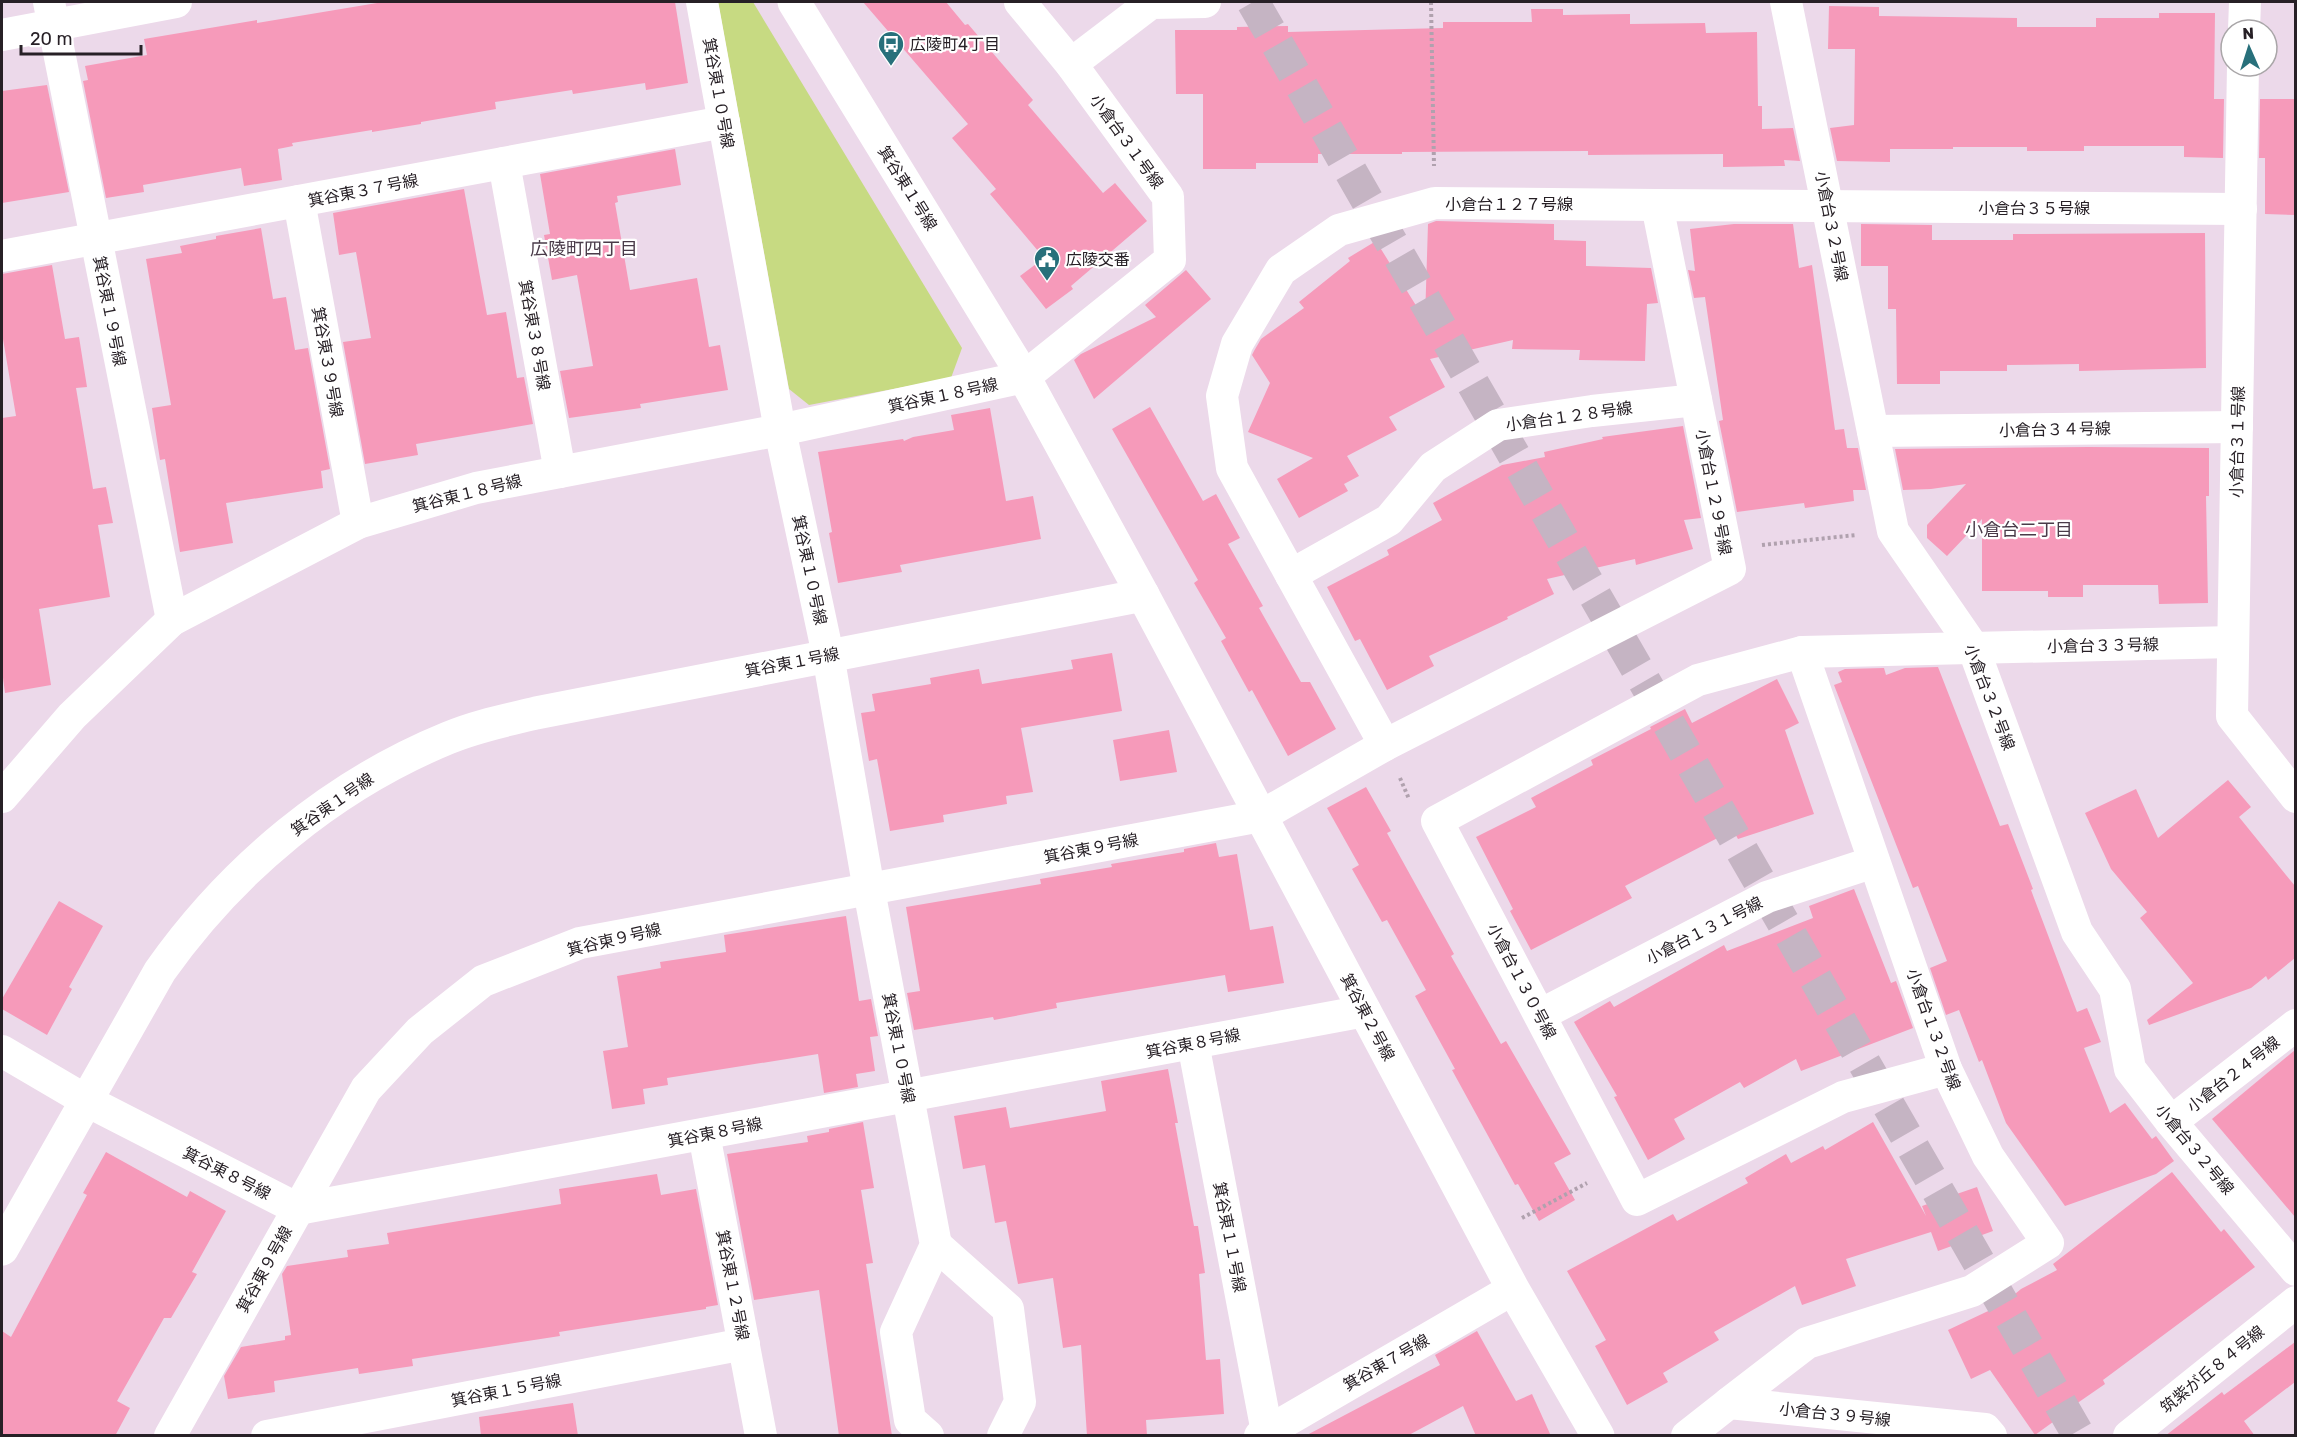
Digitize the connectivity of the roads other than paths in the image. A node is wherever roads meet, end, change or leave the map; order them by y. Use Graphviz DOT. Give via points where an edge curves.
graph roads {
  1 [pos="176,2"];
  2 [pos="702,2"];
  3 [pos="794,2"];
  4 [pos="1020,2"];
  5 [pos="1205,2"];
  6 [pos="1786,2"];
  7 [pos="2245,2"];
  8 [pos="51,13"];
  9 [pos="2244,18"];
  10 [pos="2,35"];
  11 [pos="1071,64"];
  12 [pos="2243,78"];
  13 [pos="724,123"];
  14 [pos="504,163"];
  15 [pos="299,201"];
  16 [pos="1657,205"];
  17 [pos="1828,206"];
  18 [pos="2241,209"];
  19 [pos="96,239"];
  20 [pos="2,256"];
  21 [pos="1024,377"];
  22 [pos="1696,400"];
  23 [pos="2237,427"];
  24 [pos="780,430"];
  25 [pos="1873,431"];
  26 [pos="560,472"];
  27 [pos="358,523"];
  28 [pos="1291,575"];
  29 [pos="1143,595"];
  30 [pos="172,620"];
  31 [pos="2233,642"];
  32 [pos="1973,647"];
  33 [pos="1802,652"];
  34 [pos="828,655"];
  35 [pos="1385,745"];
  36 [pos="2295,796"];
  37 [pos="2,797"];
  38 [pos="1261,816"];
  39 [pos="1874,862"];
  40 [pos="869,890"];
  41 [pos="1365,1011"];
  42 [pos="1540,1015"];
  43 [pos="2295,1025"];
  44 [pos="1193,1043"];
  45 [pos="2,1051"];
  46 [pos="1946,1069"];
  47 [pos="908,1096"];
  48 [pos="87,1101"];
  49 [pos="2171,1122"];
  50 [pos="704,1134"];
  51 [pos="298,1209"];
  52 [pos="936,1245"];
  53 [pos="2,1248"];
  54 [pos="2295,1270"];
  55 [pos="1513,1289"];
  56 [pos="2295,1302"];
  57 [pos="744,1344"];
  58 [pos="1729,1403"];
  59 [pos="1263,1434"];
  60 [pos="170,1436"];
  61 [pos="267,1436"];
  62 [pos="761,1436"];
  63 [pos="928,1436"];
  64 [pos="1003,1436"];
  65 [pos="1598,1436"];
  66 [pos="1687,1436"];
  67 [pos="1991,1436"];
  68 [pos="2129,1436"];
  1 -- 8 [label="street"];
  2 -- 13 [label="street, 箕谷東１０号線"];
  3 -- 21 [label="street, 箕谷東１号線"];
  4 -- 11 [label="street, 小倉台３１号線"];
  5 -- 11 [label="street" via="1151,3"];
  6 -- 17 [label="street, 小倉台３２号線"];
  7 -- 9 [label="street"];
  8 -- 10 [label="street"];
  8 -- 19 [label="street, 箕谷東１９号線"];
  11 -- 21 [label="street, 小倉台３１号線" via="1168,197 1170,261"];
  12 -- 18 [label="street, 小倉台３１号線"];
  13 -- 14 [label="street, 箕谷東３７号線"];
  13 -- 24 [label="street, 箕谷東１０号線"];
  14 -- 15 [label="street, 箕谷東３７号線"];
  14 -- 26 [label="street, 箕谷東３８号線"];
  15 -- 19 [label="street, 箕谷東３７号線"];
  15 -- 27 [label="street, 箕谷東３９号線"];
  16 -- 17 [label="street"];
  16 -- 22 [label="street, 小倉台１２９号線"];
  16 -- 28 [label="street, 小倉台１２７号線" via="1435,203 1339,230 1281,270 1237,344 1222,396 1232,468"];
  17 -- 18 [label="street, 小倉台３５号線"];
  17 -- 25 [label="street, 小倉台３２号線"];
  18 -- 23 [label="street, 小倉台３１号線"];
  19 -- 20 [label="street, 箕谷東３７号線"];
  19 -- 30 [label="street, 箕谷東１９号線"];
  21 -- 24 [label="street, 箕谷東１８号線"];
  21 -- 29 [label="street, 箕谷東１号線"];
  22 -- 28 [label="street, 小倉台１２８号線" via="1498,425 1433,467 1389,520"];
  22 -- 35 [label="street, 小倉台１２９号線" via="1730,569"];
  23 -- 25 [label="street, 小倉台３４号線"];
  23 -- 31 [label="street, 小倉台３１号線"];
  24 -- 26 [label="street, 箕谷東１８号線"];
  24 -- 34 [label="street, 箕谷東１０号線"];
  25 -- 32 [label="street, 小倉台３２号線" via="1893,531"];
  26 -- 27 [label="street, 箕谷東１８号線" via="476,488"];
  27 -- 30 [label="street, 箕谷東１８号線"];
  28 -- 35 [label="street"];
  29 -- 34 [label="street, 箕谷東１号線"];
  29 -- 38 [label="street, 箕谷東２号線"];
  30 -- 37 [label="street, 箕谷東１８号線" via="72,716"];
  31 -- 32 [label="street, 小倉台３３号線"];
  31 -- 36 [label="street, 小倉台３１号線" via="2232,716"];
  32 -- 33 [label="street"];
  32 -- 49 [label="street, 小倉台３２号線" via="2077,932 2115,989 2130,1069"];
  33 -- 39 [label="street, 小倉台１３２号線"];
  33 -- 42 [label="street, 小倉台１３０号線" via="1698,680 1437,821"];
  34 -- 40 [label="street, 箕谷東１０号線"];
  34 -- 48 [label="street, 箕谷東１号線" via="497,722 404,757 342,793 248,870 180,942"];
  35 -- 38 [label="street, 小倉台１２９号線"];
  38 -- 40 [label="street, 箕谷東９号線"];
  38 -- 41 [label="street, 箕谷東２号線"];
  39 -- 42 [label="street, 小倉台１３１号線" via="1767,897"];
  39 -- 46 [label="street, 小倉台１３２号線"];
  40 -- 47 [label="street, 箕谷東１０号線"];
  40 -- 51 [label="street, 箕谷東９号線" via="580,943 483,981 420,1030 366,1089"];
  41 -- 44 [label="street, 箕谷東８号線"];
  41 -- 55 [label="street, 箕谷東２号線"];
  42 -- 46 [label="street, 小倉台１３０号線" via="1637,1200 1843,1097"];
  43 -- 49 [label="street, 小倉台２４号線"];
  44 -- 47 [label="street, 箕谷東８号線"];
  44 -- 59 [label="street, 箕谷東１１号線"];
  45 -- 48 [label="street, 箕谷東８号線"];
  46 -- 58 [label="street, 小倉台１３２号線" via="1988,1156 2048,1243 1972,1291 1807,1343"];
  47 -- 50 [label="street, 箕谷東８号線"];
  47 -- 52 [label="street, 箕谷東１０号線"];
  48 -- 51 [label="street, 箕谷東８号線"];
  48 -- 53 [label="street, 箕谷東１号線"];
  49 -- 54 [label="street, 小倉台３２号線"];
  50 -- 51 [label="street, 箕谷東８号線"];
  50 -- 57 [label="street, 箕谷東１２号線"];
  51 -- 60 [label="street, 箕谷東９号線"];
  52 -- 63 [label="street" via="896,1332 910,1420"];
  52 -- 64 [label="street" via="1008,1309 1020,1402"];
  55 -- 59 [label="street, 箕谷東７号線"];
  55 -- 65 [label="street, 箕谷東２号線"];
  56 -- 68 [label="street, 筑紫が丘８４号線"];
  57 -- 61 [label="street, 箕谷東１５号線"];
  57 -- 62 [label="street, 箕谷東１２号線"];
  58 -- 66 [label="street"];
  58 -- 67 [label="street, 小倉台３９号線" via="1986,1429"];
}
